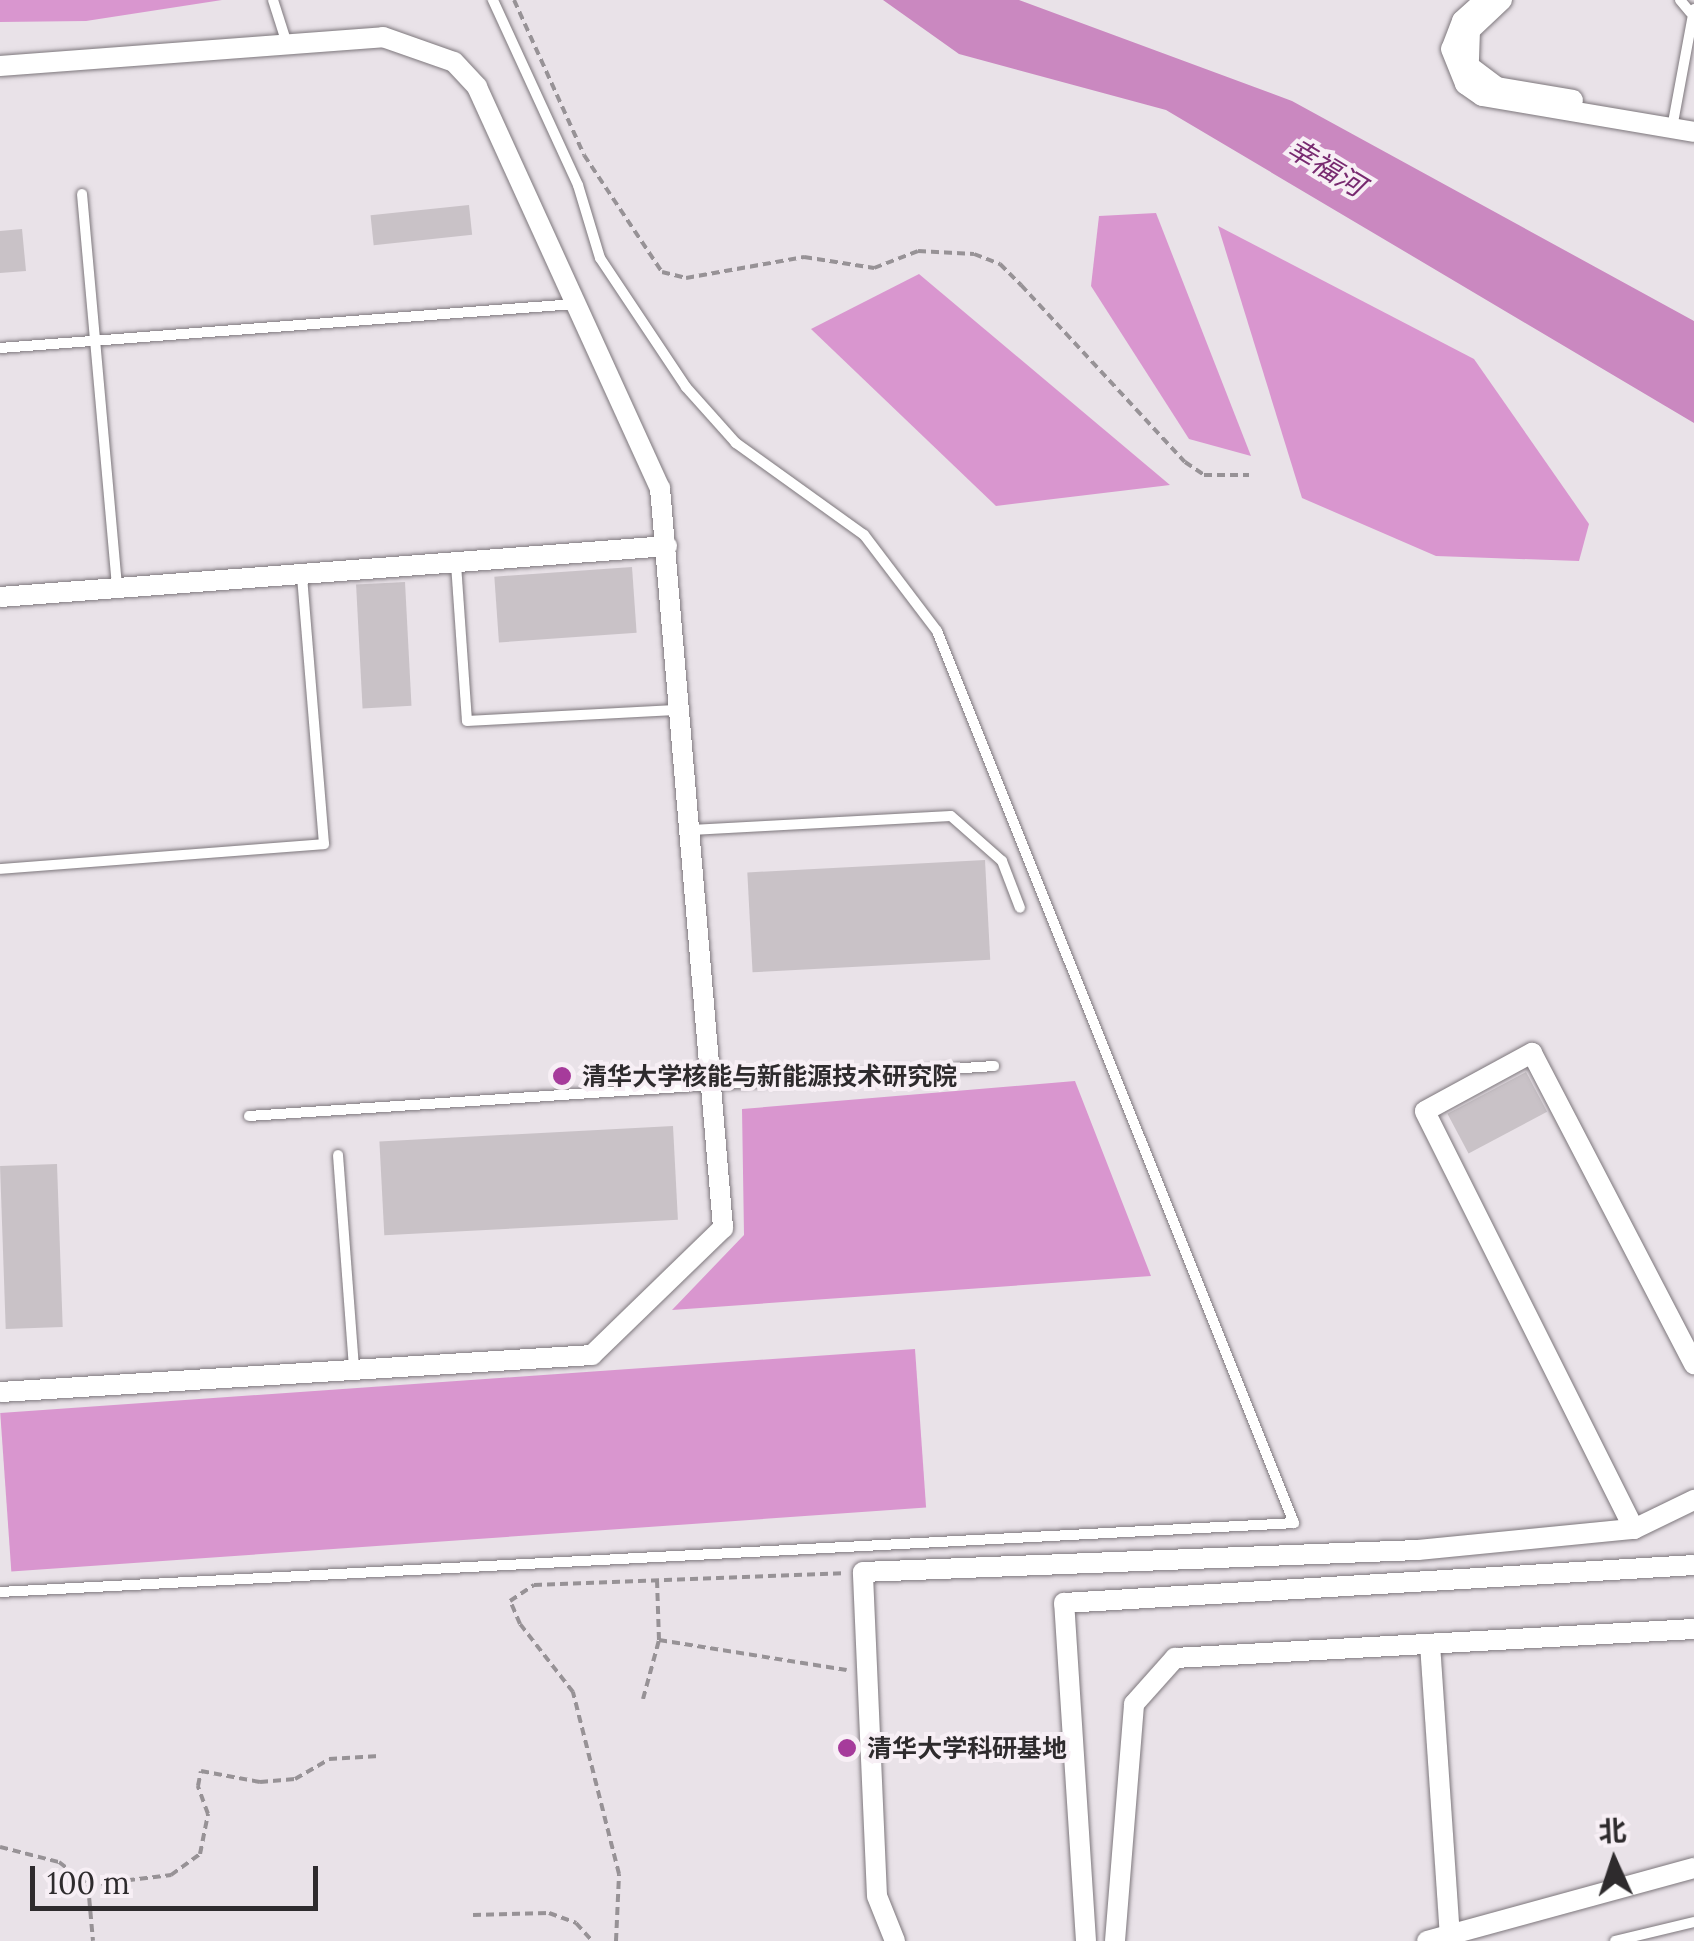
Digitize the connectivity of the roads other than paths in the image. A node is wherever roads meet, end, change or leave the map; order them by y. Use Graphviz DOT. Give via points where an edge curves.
graph roads {
  1 [pos="274,0"];
  2 [pos="493,0"];
  3 [pos="1680,0"];
  4 [pos="1493,1"];
  5 [pos="1692,11"];
  6 [pos="287,44"];
  7 [pos="0,66"];
  8 [pos="1680,120"];
  9 [pos="1694,132"];
  10 [pos="82,194"];
  11 [pos="574,304"];
  12 [pos="97,340"];
  13 [pos="0,348"];
  14 [pos="667,546"];
  15 [pos="456,564"];
  16 [pos="302,575"];
  17 [pos="117,589"];
  18 [pos="0,598"];
  19 [pos="681,710"];
  20 [pos="691,830"];
  21 [pos="0,868"];
  22 [pos="1020,908"];
  23 [pos="994,1066"];
  24 [pos="713,1088"];
  25 [pos="249,1116"];
  26 [pos="338,1155"];
  27 [pos="1694,1364"];
  28 [pos="354,1367"];
  29 [pos="0,1392"];
  30 [pos="1694,1500"];
  31 [pos="1634,1530"];
  32 [pos="1694,1565"];
  33 [pos="0,1592"];
  34 [pos="1694,1629"];
  35 [pos="1430,1644"];
  36 [pos="1694,1868"];
  37 [pos="1694,1922"];
  38 [pos="1450,1934"];
  39 [pos="894,1941"];
  40 [pos="1086,1941"];
  41 [pos="1115,1941"];
  42 [pos="1426,1941"];
  43 [pos="1614,1941"];
  1 -- 6 [label="lane"];
  2 -- 33 [label="lane" via="578,185 600,258 686,387 736,443 864,535 937,631 1294,1524"];
  3 -- 5 [label="lane"];
  4 -- 8 [label="street" via="1452,36 1455,66 1473,90 1502,103"];
  5 -- 8 [label="lane"];
  6 -- 7 [label="street"];
  6 -- 11 [label="street" via="384,37 454,62 476,86"];
  8 -- 9 [label="street"];
  10 -- 12 [label="lane"];
  11 -- 12 [label="lane"];
  11 -- 14 [label="street" via="660,488"];
  12 -- 13 [label="lane"];
  12 -- 17 [label="lane"];
  14 -- 15 [label="street"];
  14 -- 19 [label="street"];
  15 -- 16 [label="street"];
  15 -- 19 [label="lane" via="467,721"];
  16 -- 17 [label="street"];
  16 -- 21 [label="lane" via="324,844"];
  17 -- 18 [label="street"];
  19 -- 20 [label="street"];
  20 -- 22 [label="lane" via="951,816 1002,862"];
  20 -- 24 [label="street"];
  23 -- 24 [label="lane"];
  24 -- 25 [label="lane"];
  24 -- 28 [label="street" via="724,1228 592,1355"];
  26 -- 28 [label="lane"];
  27 -- 31 [label="street" via="1532,1053 1425,1110"];
  28 -- 29 [label="street"];
  30 -- 31 [label="street"];
  31 -- 39 [label="street" via="1418,1550 862,1572 877,1896"];
  32 -- 40 [label="street" via="1064,1603"];
  34 -- 35 [label="street"];
  35 -- 38 [label="street"];
  35 -- 41 [label="street" via="1175,1658 1134,1704"];
  36 -- 38 [label="street"];
  37 -- 43 [label="lane"];
  38 -- 42 [label="street"];
}
